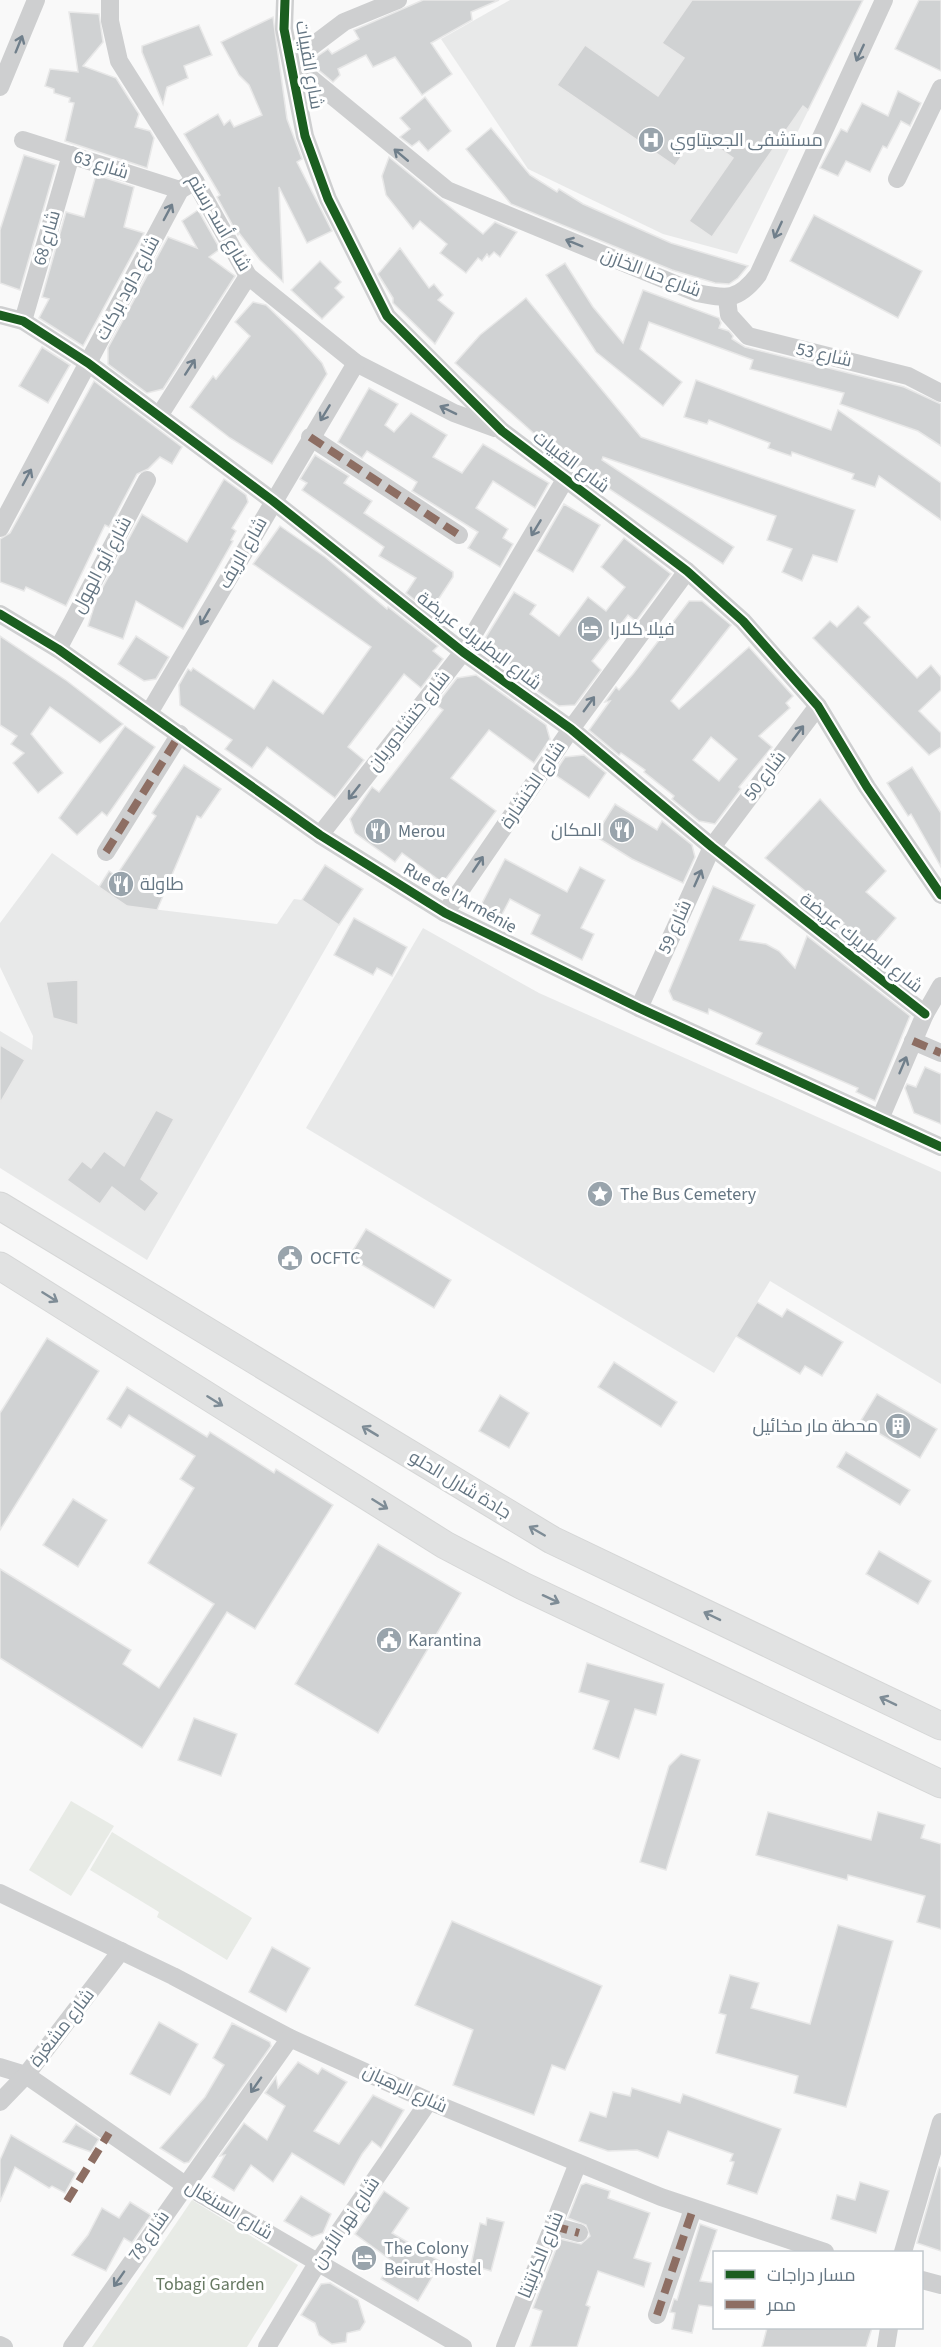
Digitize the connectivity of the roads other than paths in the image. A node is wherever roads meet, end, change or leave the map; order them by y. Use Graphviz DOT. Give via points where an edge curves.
graph roads {
  1 [pos="36,0"];
  2 [pos="110,0"];
  3 [pos="285,0"];
  4 [pos="398,0"];
  5 [pos="884,0"];
  6 [pos="291,62"];
  7 [pos="0,87"];
  8 [pos="941,88"];
  9 [pos="22,140"];
  10 [pos="71,155"];
  11 [pos="897,179"];
  12 [pos="188,186"];
  13 [pos="248,276"];
  14 [pos="727,298"];
  15 [pos="0,315"];
  16 [pos="23,321"];
  17 [pos="88,363"];
  18 [pos="356,363"];
  19 [pos="941,393"];
  20 [pos="159,416"];
  21 [pos="502,431"];
  22 [pos="310,437"];
  23 [pos="566,478"];
  24 [pos="147,480"];
  25 [pos="273,501"];
  26 [pos="0,528"];
  27 [pos="459,535"];
  28 [pos="687,571"];
  29 [pos="0,614"];
  30 [pos="58,649"];
  31 [pos="463,652"];
  32 [pos="818,706"];
  33 [pos="149,713"];
  34 [pos="571,729"];
  35 [pos="180,734"];
  36 [pos="320,835"];
  37 [pos="712,847"];
  38 [pos="106,852"];
  39 [pos="935,872"];
  40 [pos="941,895"];
  41 [pos="446,912"];
  42 [pos="941,986"];
  43 [pos="639,1008"];
  44 [pos="925,1014"];
  45 [pos="914,1041"];
  46 [pos="941,1053"];
  47 [pos="880,1119"];
  48 [pos="941,1147"];
  49 [pos="0,1206"];
  50 [pos="0,1266"];
  51 [pos="941,1726"];
  52 [pos="941,1784"];
  53 [pos="0,1893"];
  54 [pos="121,1951"];
  55 [pos="290,2037"];
  56 [pos="0,2067"];
  57 [pos="26,2075"];
  58 [pos="429,2101"];
  59 [pos="0,2102"];
  60 [pos="941,2122"];
  61 [pos="578,2163"];
  62 [pos="186,2184"];
  63 [pos="693,2209"];
  64 [pos="553,2226"];
  65 [pos="579,2233"];
  66 [pos="819,2251"];
  67 [pos="904,2251"];
  68 [pos="318,2262"];
  69 [pos="923,2280"];
  70 [pos="941,2285"];
  71 [pos="657,2315"];
  72 [pos="889,2329"];
  73 [pos="72,2347"];
  74 [pos="267,2347"];
  75 [pos="463,2347"];
  76 [pos="505,2347"];
  77 [pos="886,2347"];
  7 -- 1 [label="street, one-way"];
  2 -- 12 [label="street, شارع أسد رستم" via="110,21 119,62"];
  3 -- 6 [label="street, شارع القبيات" via="284,29"];
  4 -- 6 [label="street" via="344,22"];
  5 -- 14 [label="street, one-way" via="758,275 742,293"];
  14 -- 6 [label="street, شارع حنا الخازن, one-way" via="697,293 447,190"];
  6 -- 21 [label="street, شارع القبيات" via="305,136 328,199 387,316"];
  8 -- 11 [label="street"];
  9 -- 10 [label="street, شارع 63"];
  10 -- 12 [label="street, شارع 63"];
  10 -- 16 [label="street, شارع 68"];
  12 -- 13 [label="street, شارع أسد رستم"];
  17 -- 12 [label="street, شارع داود بركات, one-way"];
  13 -- 18 [label="street, شارع أسد رستم"];
  20 -- 13 [label="street, one-way"];
  14 -- 19 [label="street, شارع 53" via="729,315 748,336 881,368"];
  15 -- 16 [label="street, شارع البطريرك عريضة"];
  16 -- 17 [label="street, شارع البطريرك عريضة"];
  17 -- 20 [label="street, شارع البطريرك عريضة"];
  26 -- 17 [label="street, شارع داود بركات, one-way"];
  21 -- 18 [label="street, شارع أسد رستم, one-way" via="454,413"];
  18 -- 22 [label="street, شارع الريف, one-way"];
  20 -- 25 [label="street, شارع البطريرك عريضة"];
  21 -- 23 [label="street, شارع القبيات"];
  22 -- 25 [label="street, شارع الريف"];
  22 -- 27 [label="street"];
  23 -- 28 [label="street, شارع القبيات"];
  23 -- 31 [label="street, شارع ختشادوريان, one-way"];
  24 -- 30 [label="street, شارع أبو الهول"];
  25 -- 31 [label="street, شارع البطريرك عريضة"];
  25 -- 33 [label="street, شارع الريف, one-way"];
  28 -- 32 [label="street, شارع القبيات" via="743,621"];
  34 -- 28 [label="street, شارع الخنشارة, one-way"];
  29 -- 30 [label="street, Rue de l'Arménie"];
  30 -- 33 [label="street, Rue de l'Arménie"];
  31 -- 34 [label="street, شارع البطريرك عريضة"];
  31 -- 36 [label="street, شارع ختشادوريان, one-way"];
  37 -- 32 [label="street, شارع 50, one-way"];
  32 -- 39 [label="street, شارع القبيات" via="867,787"];
  33 -- 35 [label="street, Rue de l'Arménie"];
  34 -- 37 [label="street, شارع البطريرك عريضة"];
  41 -- 34 [label="street, شارع الخنشارة, one-way"];
  35 -- 36 [label="street, Rue de l'Arménie"];
  35 -- 38 [label="street"];
  36 -- 41 [label="street, Rue de l'Arménie"];
  43 -- 37 [label="street, شارع 59, one-way"];
  37 -- 44 [label="street, شارع البطريرك عريضة"];
  39 -- 40 [label="street, شارع القبيات"];
  41 -- 43 [label="street, Rue de l'Arménie"];
  42 -- 44 [label="street"];
  43 -- 47 [label="street, Rue de l'Arménie"];
  44 -- 45 [label="street"];
  45 -- 46 [label="street"];
  47 -- 45 [label="street, one-way"];
  47 -- 48 [label="street, Rue de l'Arménie"];
  51 -- 49 [label="highway, جادة شارل الحلو, one-way" via="552,1540"];
  50 -- 52 [label="highway, one-way" via="445,1545 523,1586"];
  53 -- 54 [label="street, شارع الرهبان"];
  54 -- 55 [label="street, شارع الرهبان"];
  54 -- 57 [label="street, شارع مشغرة"];
  55 -- 58 [label="street, شارع الرهبان"];
  55 -- 62 [label="street, شارع 78, one-way"];
  56 -- 57 [label="street, شارع السنغال"];
  57 -- 59 [label="street, شارع مشغرة"];
  57 -- 62 [label="street, شارع السنغال"];
  58 -- 61 [label="street, شارع الرهبان"];
  58 -- 68 [label="street, شارع نهر الأردن"];
  60 -- 67 [label="street"];
  61 -- 63 [label="street, شارع الرهبان"];
  61 -- 64 [label="street, شارع الكرنتيتا"];
  62 -- 68 [label="street, شارع السنغال"];
  62 -- 73 [label="street, شارع 78, one-way"];
  63 -- 66 [label="street, شارع الرهبان"];
  63 -- 71 [label="street"];
  64 -- 65 [label="street"];
  64 -- 76 [label="street, شارع الكرنتيتا"];
  68 -- 74 [label="street, شارع نهر الأردن"];
  68 -- 75 [label="street, شارع السنغال"];
  69 -- 70 [label="street"];
  72 -- 77 [label="street"];
}
